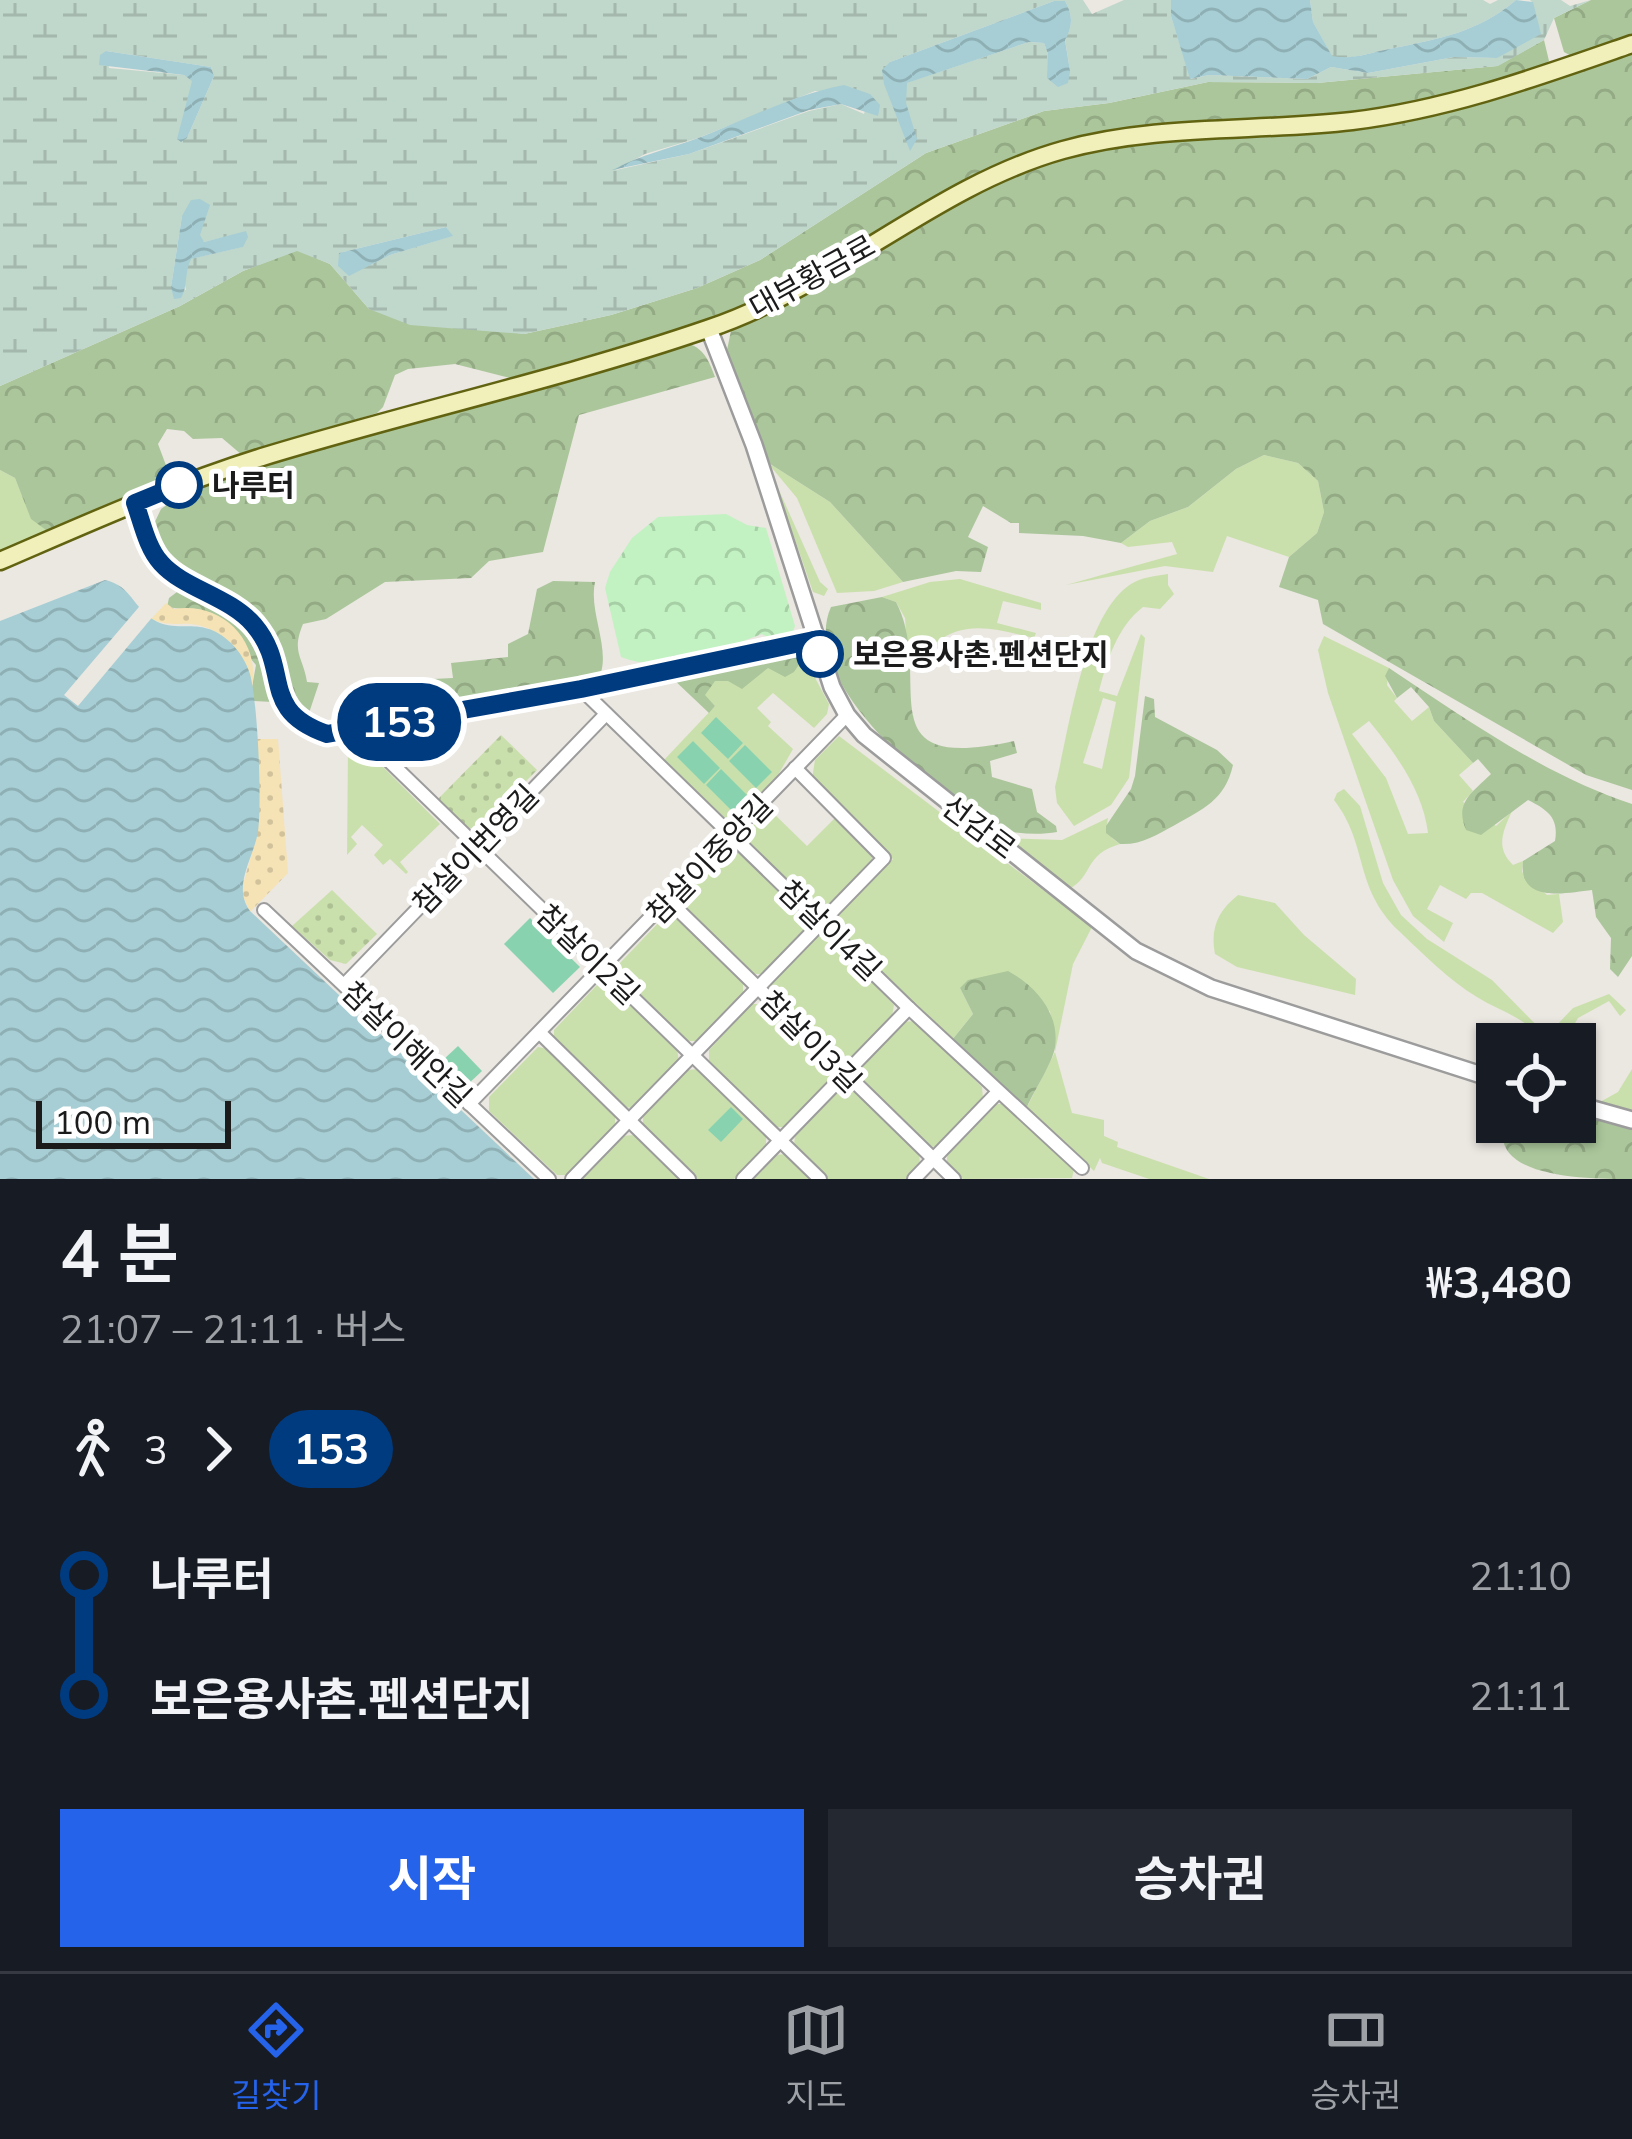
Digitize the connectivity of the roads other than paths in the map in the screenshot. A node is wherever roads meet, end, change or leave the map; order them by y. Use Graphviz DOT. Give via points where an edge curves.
graph roads {
  1 [pos="1632,44"];
  2 [pos="710,329"];
  3 [pos="135,503"];
  4 [pos="0,561"];
  5 [pos="814,640"];
  6 [pos="581,689"];
  7 [pos="606,714"];
  8 [pos="847,715"];
  9 [pos="356,729"];
  10 [pos="795,768"];
  11 [pos="732,834"];
  12 [pos="478,846"];
  13 [pos="669,902"];
  14 [pos="264,910"];
  15 [pos="822,923"];
  16 [pos="603,968"];
  17 [pos="345,984"];
  18 [pos="758,989"];
  19 [pos="909,1008"];
  20 [pos="540,1033"];
  21 [pos="693,1055"];
  22 [pos="1476,1073"];
  23 [pos="844,1075"];
  24 [pos="998,1092"];
  25 [pos="469,1104"];
  26 [pos="1596,1110"];
  27 [pos="1632,1120"];
  28 [pos="629,1121"];
  29 [pos="781,1141"];
  30 [pos="934,1159"];
  31 [pos="1082,1168"];
  32 [pos="549,1179"];
  33 [pos="572,1179"];
  34 [pos="688,1179"];
  35 [pos="743,1179"];
  36 [pos="820,1179"];
  37 [pos="914,1179"];
  38 [pos="954,1179"];
  1 -- 2 [label="main road, 대부황금로" via="1484,95 1397,115 1120,138 1048,154"];
  2 -- 3 [label="main road, 대부황금로" via="261,458"];
  2 -- 5 [label="street, 선감로"];
  3 -- 4 [label="main road, 대부황금로"];
  3 -- 9 [label="street" via="160,563 250,620 269,644 292,717 327,734"];
  5 -- 6 [label="street"];
  5 -- 8 [label="street, 선감로"];
  6 -- 7 [label="street, 참살이4길"];
  6 -- 9 [label="street"];
  7 -- 11 [label="street, 참살이4길"];
  7 -- 12 [label="street, 참살이번영길"];
  8 -- 10 [label="street, 참살이중앙길"];
  8 -- 22 [label="street, 선감로" via="911,776 1136,951 1211,988"];
  9 -- 12 [label="street, 참살이2길"];
  10 -- 11 [label="street, 참살이중앙길"];
  10 -- 15 [label="street" via="884,858"];
  11 -- 13 [label="street, 참살이중앙길"];
  11 -- 15 [label="street, 참살이4길"];
  12 -- 16 [label="street, 참살이2길"];
  12 -- 17 [label="street, 참살이번영길"];
  13 -- 16 [label="street, 참살이중앙길"];
  13 -- 18 [label="street, 참살이3길"];
  14 -- 17 [label="street, 참살이해안길"];
  15 -- 18 [label="street"];
  15 -- 19 [label="street, 참살이4길"];
  16 -- 20 [label="street, 참살이중앙길"];
  16 -- 21 [label="street, 참살이2길"];
  17 -- 25 [label="street, 참살이해안길"];
  18 -- 21 [label="street"];
  18 -- 23 [label="street, 참살이3길"];
  19 -- 23 [label="street"];
  19 -- 24 [label="street, 참살이4길"];
  20 -- 25 [label="street, 참살이중앙길"];
  20 -- 28 [label="street"];
  21 -- 28 [label="street"];
  21 -- 29 [label="street, 참살이2길"];
  23 -- 29 [label="street"];
  23 -- 30 [label="street, 참살이3길"];
  24 -- 30 [label="street"];
  24 -- 31 [label="street, 참살이4길"];
  25 -- 32 [label="street, 참살이해안길"];
  26 -- 27 [label="street"];
  28 -- 33 [label="street"];
  28 -- 34 [label="street"];
  29 -- 35 [label="street"];
  29 -- 36 [label="street, 참살이2길"];
  30 -- 37 [label="street"];
  30 -- 38 [label="street, 참살이3길"];
}
